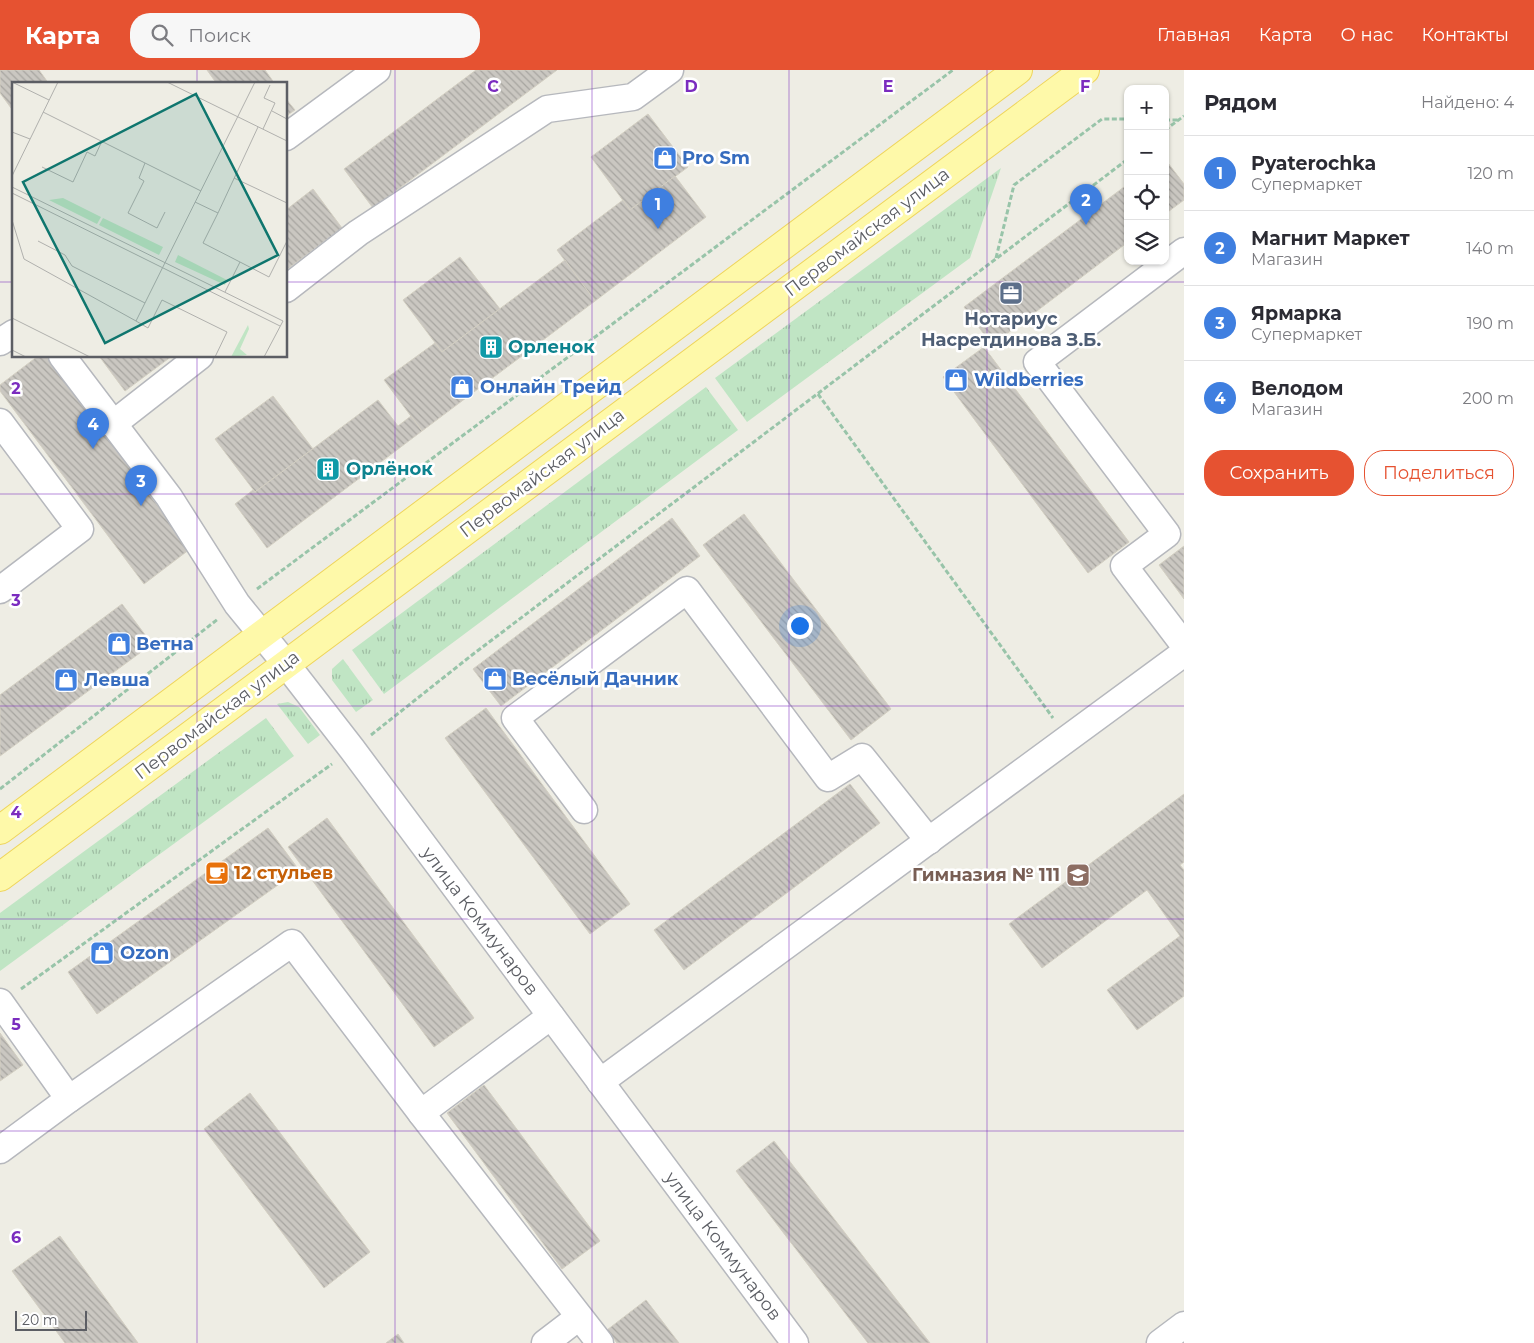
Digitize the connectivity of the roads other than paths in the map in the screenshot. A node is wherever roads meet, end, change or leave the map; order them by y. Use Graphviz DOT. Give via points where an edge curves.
graph roads {
  1 [pos="377,70"];
  2 [pos="670,70"];
  3 [pos="1018,70"];
  4 [pos="1085,70"];
  5 [pos="288,136"];
  6 [pos="1184,250"];
  7 [pos="288,287"];
  8 [pos="12,334"];
  9 [pos="0,342"];
  10 [pos="64,358"];
  11 [pos="197,358"];
  12 [pos="0,422"];
  13 [pos="113,424"];
  14 [pos="0,590"];
  15 [pos="261,636"];
  16 [pos="1184,646"];
  17 [pos="1184,653"];
  18 [pos="286,664"];
  19 [pos="584,810"];
  20 [pos="0,830"];
  21 [pos="929,841"];
  22 [pos="0,877"];
  23 [pos="0,1002"];
  24 [pos="552,1016"];
  25 [pos="600,1082"];
  26 [pos="69,1099"];
  27 [pos="421,1113"];
  28 [pos="0,1150"];
  29 [pos="579,1317"];
  30 [pos="1184,1325"];
  31 [pos="545,1343"];
  32 [pos="600,1343"];
  33 [pos="795,1343"];
  34 [pos="1160,1343"];
  1 -- 5 [label="street"];
  2 -- 7 [label="street" via="633,97 546,109 358,233"];
  3 -- 15 [label="main road, Первомайская улица"];
  4 -- 18 [label="main road, Первомайская улица"];
  6 -- 16 [label="street" via="1036,362 1167,534 1124,566"];
  8 -- 9 [label="street"];
  10 -- 13 [label="street, улица Коммунаров"];
  11 -- 13 [label="street"];
  12 -- 14 [label="street" via="80,529"];
  13 -- 15 [label="street, улица Коммунаров" via="169,497"];
  15 -- 18 [label="street, улица Коммунаров"];
  15 -- 20 [label="main road, Первомайская улица"];
  17 -- 21 [label="street"];
  18 -- 22 [label="main road, Первомайская улица"];
  18 -- 24 [label="street, улица Коммунаров"];
  19 -- 21 [label="street" via="515,718 687,590 828,778 862,757"];
  21 -- 25 [label="street"];
  23 -- 26 [label="street"];
  24 -- 25 [label="street, улица Коммунаров"];
  24 -- 27 [label="street"];
  25 -- 33 [label="street, улица Коммунаров"];
  26 -- 27 [label="street" via="292,943"];
  26 -- 28 [label="street"];
  27 -- 29 [label="street"];
  29 -- 31 [label="street"];
  29 -- 32 [label="street"];
  30 -- 34 [label="street"];
}
